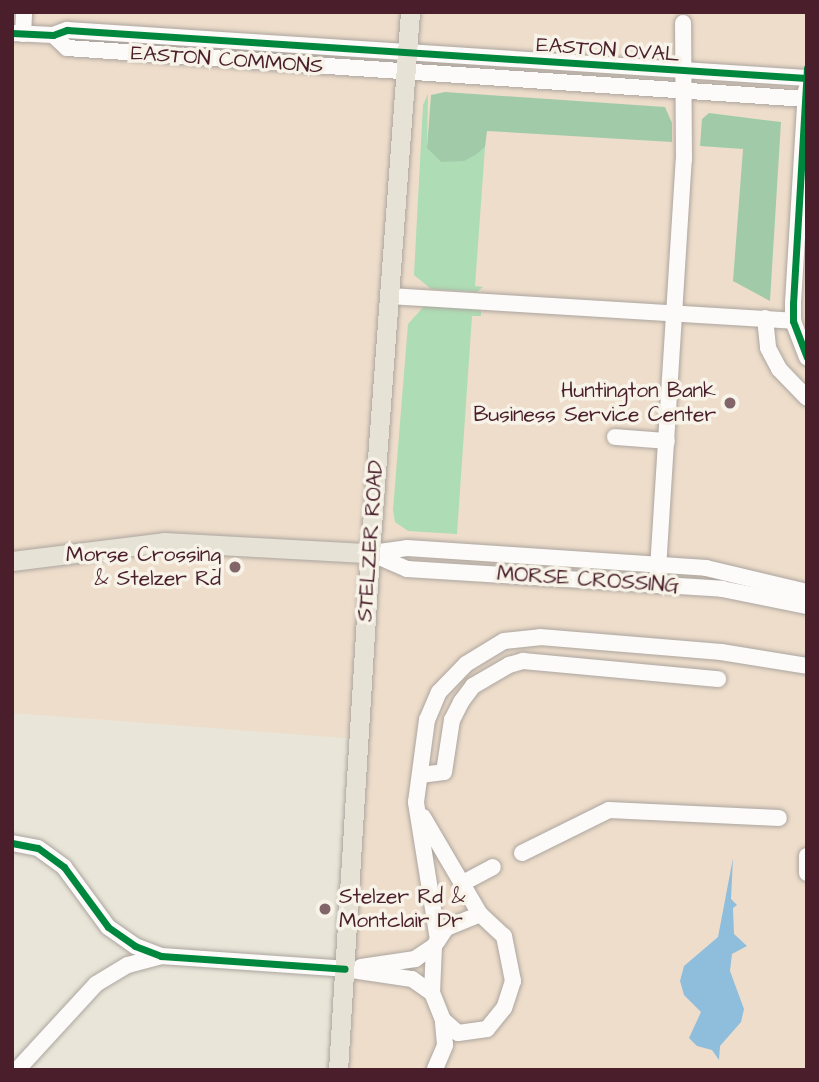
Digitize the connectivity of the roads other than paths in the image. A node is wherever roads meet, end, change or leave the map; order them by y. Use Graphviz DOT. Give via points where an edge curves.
graph roads {
  1 [pos="24,12"];
  2 [pos="410,12"];
  3 [pos="681,18"];
  4 [pos="18,33"];
  5 [pos="53,35"];
  6 [pos="407,54"];
  7 [pos="807,68"];
  8 [pos="687,73"];
  9 [pos="406,74"];
  10 [pos="806,78"];
  11 [pos="687,94"];
  12 [pos="805,99"];
  13 [pos="389,296"];
  14 [pos="676,312"];
  15 [pos="765,318"];
  16 [pos="793,321"];
  17 [pos="807,357"];
  18 [pos="807,398"];
  19 [pos="615,437"];
  20 [pos="667,441"];
  21 [pos="370,553"];
  22 [pos="12,561"];
  23 [pos="659,564"];
  24 [pos="657,584"];
  25 [pos="807,592"];
  26 [pos="807,606"];
  27 [pos="611,643"];
  28 [pos="807,666"];
  29 [pos="608,667"];
  30 [pos="718,679"];
  31 [pos="420,775"];
  32 [pos="416,802"];
  33 [pos="779,818"];
  34 [pos="12,843"];
  35 [pos="522,853"];
  36 [pos="807,856"];
  37 [pos="493,867"];
  38 [pos="807,873"];
  39 [pos="461,884"];
  40 [pos="480,914"];
  41 [pos="436,943"];
  42 [pos="161,956"];
  43 [pos="345,970"];
  44 [pos="432,993"];
  45 [pos="443,1020"];
  46 [pos="435,1069"];
  47 [pos="17,1070"];
  48 [pos="338,1070"];
  1 -- 4 [label="street"];
  2 -- 6 [label="main road, STELZER ROAD"];
  3 -- 8 [label="street" via="694,43"];
  4 -- 5 [label="street, EASTON COMMONS"];
  5 -- 6 [label="street, EASTON COMMONS" via="67,30"];
  5 -- 9 [label="street, EASTON COMMONS" via="67,48"];
  6 -- 8 [label="street, EASTON OVAL"];
  6 -- 9 [label="main road, STELZER ROAD"];
  7 -- 10 [label="street"];
  8 -- 10 [label="street, EASTON OVAL"];
  8 -- 11 [label="street"];
  9 -- 11 [label="street, EASTON OVAL"];
  9 -- 13 [label="main road, STELZER ROAD"];
  10 -- 12 [label="street"];
  11 -- 12 [label="street, EASTON OVAL"];
  11 -- 14 [label="street"];
  12 -- 16 [label="street"];
  13 -- 14 [label="street" via="488,309"];
  13 -- 21 [label="main road, STELZER ROAD"];
  14 -- 15 [label="street"];
  14 -- 20 [label="street"];
  15 -- 16 [label="street"];
  15 -- 18 [label="street" via="768,348 779,369"];
  16 -- 17 [label="street"];
  19 -- 20 [label="street"];
  20 -- 23 [label="street"];
  21 -- 22 [label="main road, MORSE CROSSING" via="164,542"];
  21 -- 23 [label="street, MORSE CROSSING" via="407,548"];
  21 -- 24 [label="street, MORSE CROSSING" via="407,569"];
  21 -- 43 [label="main road, STELZER ROAD"];
  23 -- 24 [label="street"];
  23 -- 25 [label="street, MORSE CROSSING" via="706,568"];
  24 -- 26 [label="street, MORSE CROSSING" via="722,589"];
  27 -- 28 [label="street"];
  27 -- 29 [label="street"];
  27 -- 31 [label="street" via="540,637 503,641 466,664 439,692 427,720"];
  29 -- 30 [label="street"];
  29 -- 31 [label="street" via="523,661 489,673 473,686 452,720 444,772"];
  31 -- 32 [label="street"];
  32 -- 39 [label="street" via="432,840"];
  32 -- 41 [label="street"];
  33 -- 35 [label="street" via="609,810"];
  34 -- 42 [label="street" via="38,848 64,867 108,927 135,946"];
  36 -- 38 [label="street"];
  37 -- 39 [label="street"];
  39 -- 40 [label="street"];
  40 -- 41 [label="street" via="459,919"];
  40 -- 45 [label="street" via="496,925 508,948 513,981 509,995 497,1019 477,1033 458,1033"];
  41 -- 43 [label="street" via="415,958"];
  41 -- 44 [label="street"];
  42 -- 43 [label="street"];
  42 -- 47 [label="street" via="128,965 96,984"];
  43 -- 44 [label="street" via="412,979"];
  43 -- 48 [label="main road, STELZER ROAD"];
  44 -- 45 [label="street"];
  45 -- 46 [label="street" via="445,1045"];
}
